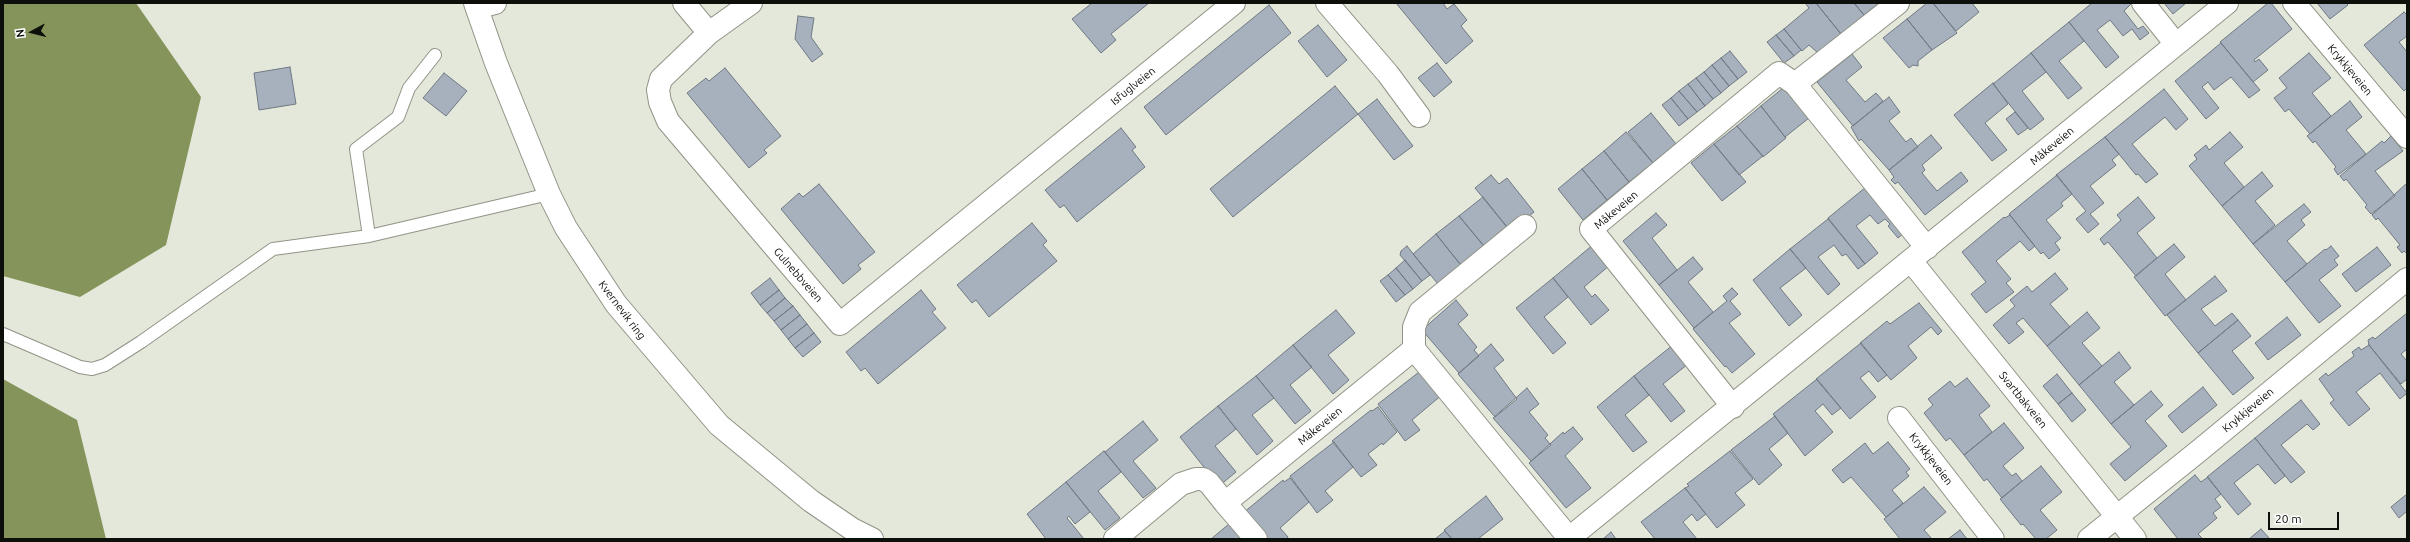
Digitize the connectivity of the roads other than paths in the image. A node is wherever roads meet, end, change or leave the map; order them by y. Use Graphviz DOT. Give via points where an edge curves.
graph roads {
  1 [pos="684,3"];
  2 [pos="751,3"];
  3 [pos="1234,3"];
  4 [pos="1327,3"];
  5 [pos="1898,3"];
  6 [pos="2143,3"];
  7 [pos="2227,3"];
  8 [pos="2294,3"];
  9 [pos="482,5"];
  10 [pos="709,33"];
  11 [pos="2176,43"];
  12 [pos="435,55"];
  13 [pos="1795,84"];
  14 [pos="1419,116"];
  15 [pos="2407,137"];
  16 [pos="1031,168"];
  17 [pos="549,194"];
  18 [pos="1525,226"];
  19 [pos="369,236"];
  20 [pos="1919,255"];
  21 [pos="2407,279"];
  22 [pos="3,334"];
  23 [pos="1414,349"];
  24 [pos="1733,407"];
  25 [pos="1899,418"];
  26 [pos="1225,503"];
  27 [pos="2117,517"];
  28 [pos="872,539"];
  29 [pos="1115,539"];
  30 [pos="1256,539"];
  31 [pos="1568,539"];
  32 [pos="1993,539"];
  33 [pos="2088,539"];
  34 [pos="2135,539"];
  1 -- 10 [label="street"];
  2 -- 10 [label="street, Gulnebbveien"];
  3 -- 16 [label="street, Isfuglveien"];
  4 -- 14 [label="street" via="1388,74"];
  5 -- 13 [label="street"];
  6 -- 11 [label="street"];
  7 -- 11 [label="street, Måkeveien"];
  8 -- 15 [label="street, Krykkjeveien"];
  9 -- 17 [label="street, Kvernevik ring" via="496,63"];
  10 -- 16 [label="street, Gulnebbveien" via="661,78 658,90 668,121 840,324"];
  11 -- 20 [label="street, Måkeveien"];
  12 -- 19 [label="lane" via="409,88 398,117 356,149"];
  13 -- 20 [label="street, Måkeveien"];
  13 -- 24 [label="street, Måkeveien" via="1779,73 1591,229"];
  17 -- 19 [label="lane"];
  17 -- 28 [label="street, Kvernevik ring" via="566,228 616,304 719,425 811,501 852,529"];
  18 -- 23 [label="street" via="1420,312 1414,327"];
  19 -- 22 [label="lane" via="273,249 141,342 105,365 92,369 80,367"];
  20 -- 24 [label="street, Måkeveien"];
  20 -- 27 [label="street, Svartbakveien"];
  21 -- 27 [label="street, Krykkjeveien"];
  23 -- 26 [label="street, Måkeveien"];
  23 -- 31 [label="street, Måkeveien"];
  24 -- 31 [label="street, Måkeveien"];
  25 -- 32 [label="street, Krykkjeveien"];
  26 -- 29 [label="street" via="1209,483 1203,479 1196,479 1181,484"];
  26 -- 30 [label="street"];
  27 -- 33 [label="street, Krykkjeveien"];
  27 -- 34 [label="street, Svartbakveien"];
}
